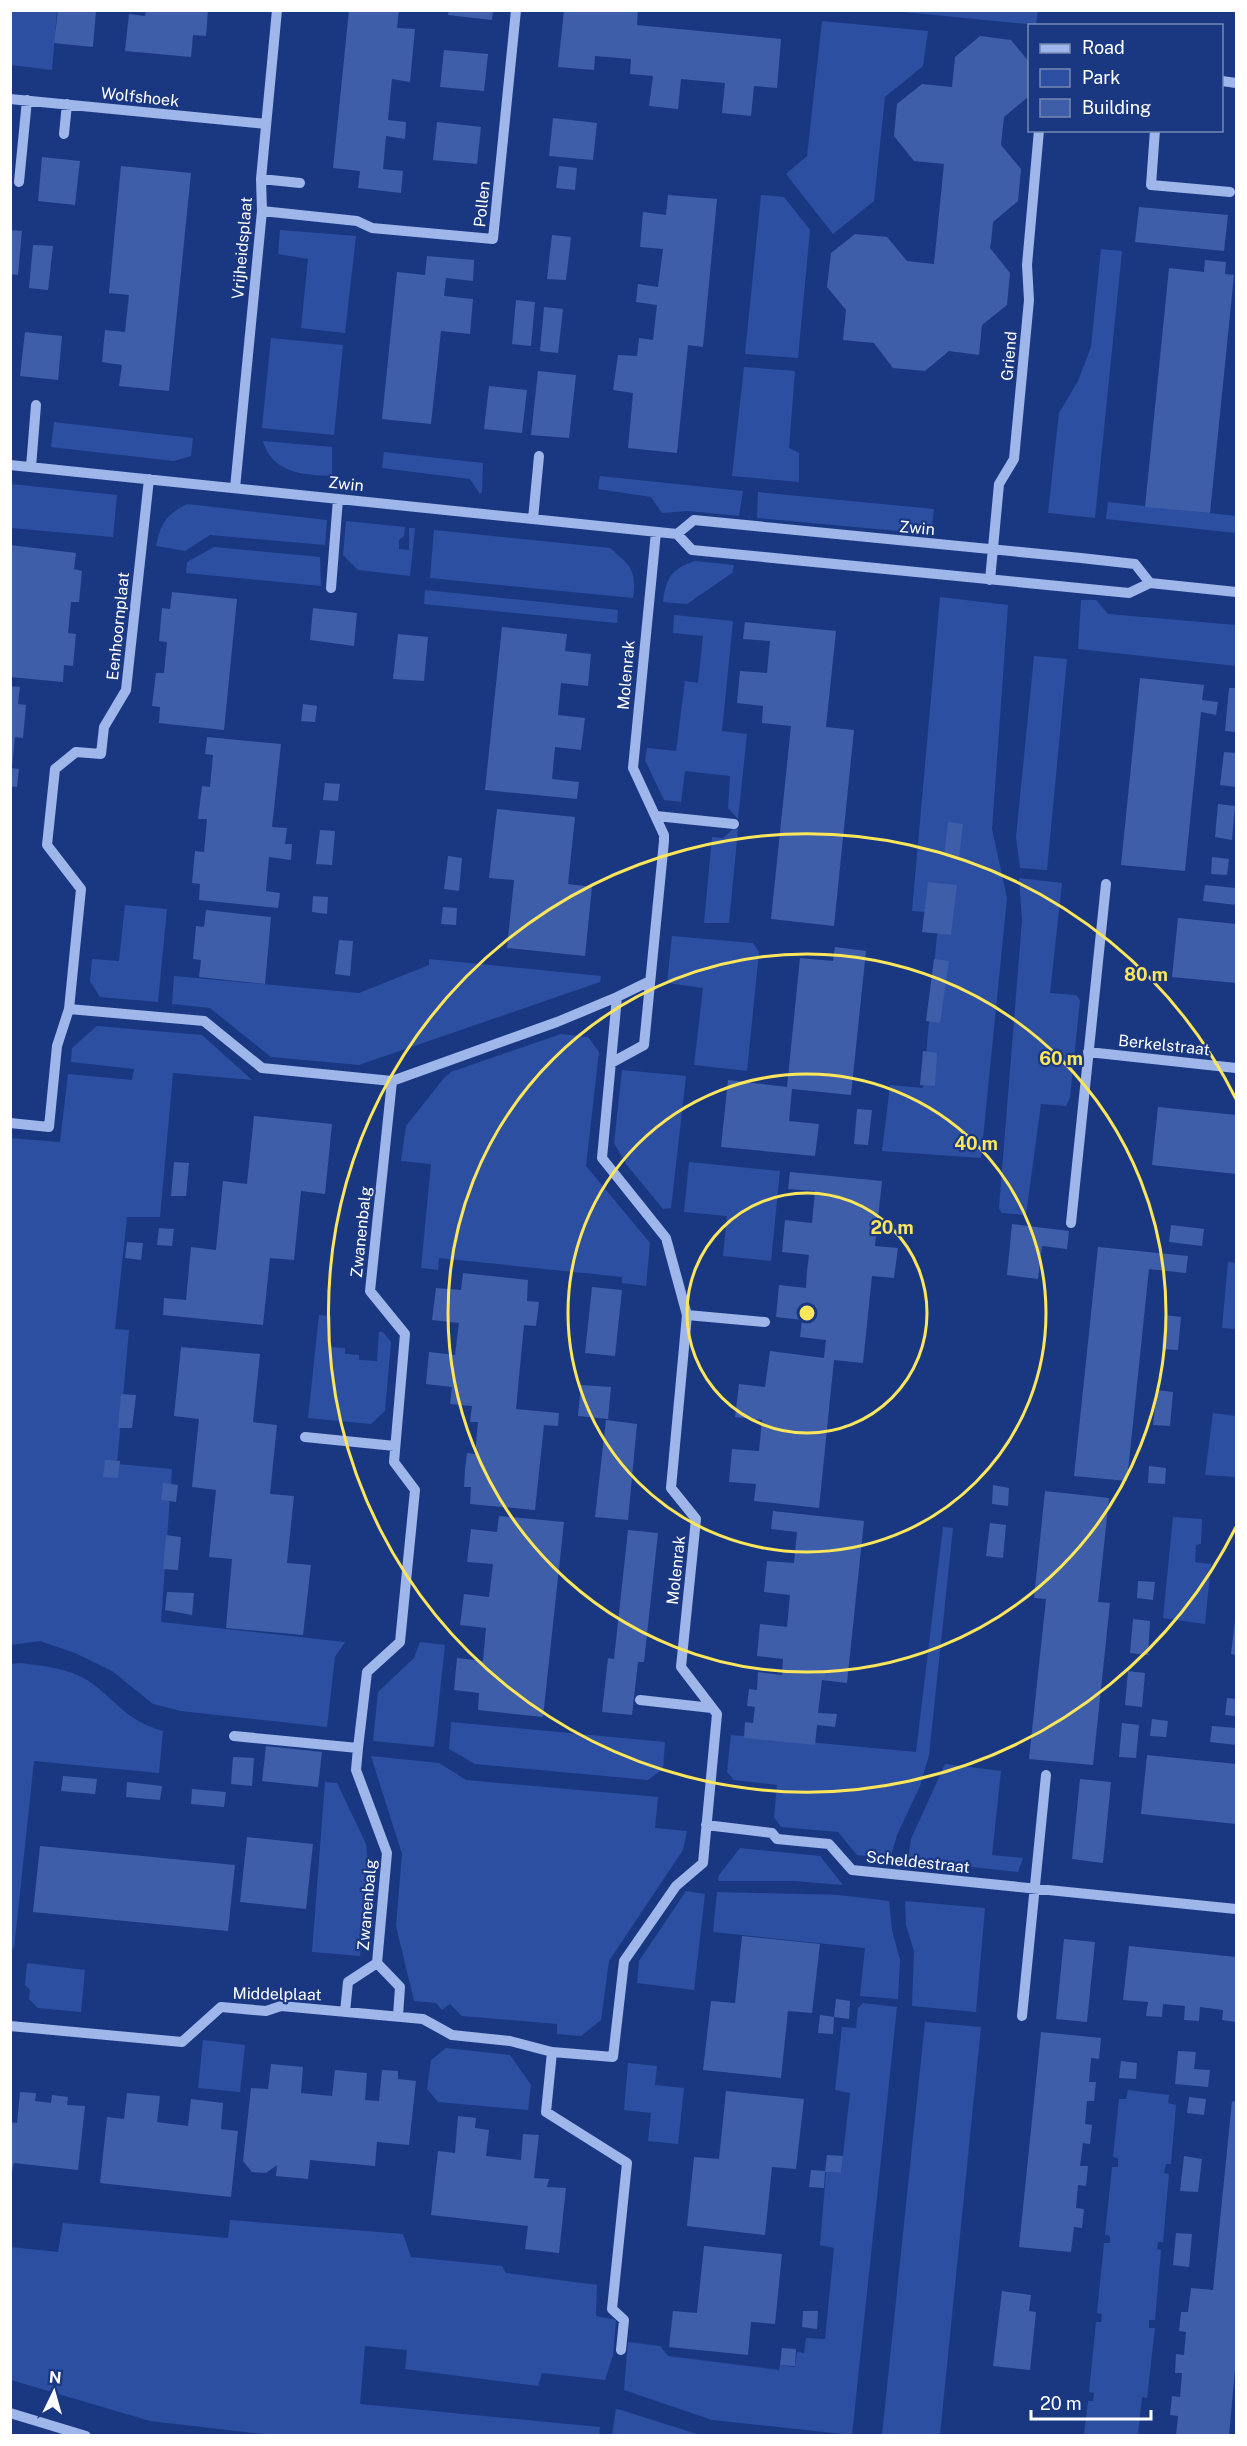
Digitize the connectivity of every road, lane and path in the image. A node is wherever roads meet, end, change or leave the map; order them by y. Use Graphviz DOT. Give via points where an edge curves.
graph roads {
  1 [pos="277,10"];
  2 [pos="516,10"];
  3 [pos="10,99"];
  4 [pos="27,100"];
  5 [pos="67,104"];
  6 [pos="266,124"];
  7 [pos="1039,132"];
  8 [pos="1155,132"];
  9 [pos="64,134"];
  10 [pos="261,179"];
  11 [pos="19,183"];
  12 [pos="300,183"];
  13 [pos="1230,192"];
  14 [pos="262,211"];
  15 [pos="36,405"];
  16 [pos="539,456"];
  17 [pos="10,465"];
  18 [pos="31,467"];
  19 [pos="148,479"];
  20 [pos="235,488"];
  21 [pos="338,499"];
  22 [pos="533,519"];
  23 [pos="656,532"];
  24 [pos="677,534"];
  25 [pos="993,549"];
  26 [pos="990,580"];
  27 [pos="1150,583"];
  28 [pos="331,588"];
  29 [pos="1236,592"];
  30 [pos="656,816"];
  31 [pos="734,824"];
  32 [pos="1106,884"];
  33 [pos="651,981"];
  34 [pos="617,997"];
  35 [pos="69,1009"];
  36 [pos="1088,1052"];
  37 [pos="611,1063"];
  38 [pos="1236,1068"];
  39 [pos="392,1081"];
  40 [pos="10,1123"];
  41 [pos="1071,1223"];
  42 [pos="687,1315"];
  43 [pos="765,1322"];
  44 [pos="305,1437"];
  45 [pos="395,1446"];
  46 [pos="640,1700"];
  47 [pos="712,1708"];
  48 [pos="234,1736"];
  49 [pos="358,1748"];
  50 [pos="1047,1775"];
  51 [pos="706,1826"];
  52 [pos="1035,1888"];
  53 [pos="1236,1909"];
  54 [pos="377,1962"];
  55 [pos="345,2012"];
  56 [pos="398,2016"];
  57 [pos="1022,2016"];
  58 [pos="10,2026"];
  59 [pos="552,2052"];
  60 [pos="621,2350"];
  61 [pos="10,2413"];
  62 [pos="86,2436"];
  1 -- 6 [label="street, Vrijheidsplaat"];
  2 -- 14 [label="street, Pollen" via="493,239 372,228 357,221"];
  3 -- 4 [label="street, Wolfshoek"];
  4 -- 5 [label="street, Wolfshoek"];
  4 -- 11 [label="street"];
  5 -- 6 [label="street, Wolfshoek"];
  5 -- 9 [label="street"];
  6 -- 10 [label="street, Vrijheidsplaat"];
  7 -- 25 [label="street, Griend" via="1014,459 999,484"];
  8 -- 13 [label="street" via="1151,185"];
  10 -- 12 [label="street"];
  10 -- 14 [label="street, Vrijheidsplaat"];
  14 -- 20 [label="street, Vrijheidsplaat"];
  15 -- 18 [label="street"];
  16 -- 22 [label="street"];
  17 -- 18 [label="street, Zwin"];
  18 -- 19 [label="street, Zwin"];
  19 -- 20 [label="street, Zwin"];
  19 -- 35 [label="street, Eenhoornplaat" via="126,690 104,727 101,754 76,752 55,769 47,845 81,889"];
  20 -- 21 [label="street, Zwin"];
  21 -- 22 [label="street, Zwin"];
  21 -- 28 [label="street"];
  22 -- 23 [label="street, Zwin"];
  23 -- 24 [label="street, Zwin"];
  23 -- 30 [label="street, Molenrak" via="633,768"];
  24 -- 25 [label="street, Zwin" via="694,520"];
  24 -- 26 [label="street" via="692,550"];
  25 -- 26 [label="street, Griend"];
  25 -- 27 [label="street, Zwin" via="1135,564"];
  26 -- 27 [label="street" via="1129,593"];
  27 -- 29 [label="street"];
  30 -- 31 [label="street"];
  30 -- 33 [label="street, Molenrak" via="664,841"];
  32 -- 36 [label="street"];
  33 -- 34 [label="street"];
  33 -- 37 [label="street, Molenrak" via="644,1045"];
  34 -- 37 [label="street, Molenrak"];
  34 -- 39 [label="street"];
  35 -- 39 [label="street" via="204,1021 262,1068"];
  35 -- 40 [label="street" via="57,1046 49,1127"];
  36 -- 38 [label="street, Berkelstraat"];
  36 -- 41 [label="street"];
  37 -- 42 [label="street, Molenrak" via="602,1158 666,1238"];
  39 -- 45 [label="street, Zwanenbalg" via="370,1291 405,1334"];
  42 -- 43 [label="street"];
  42 -- 47 [label="street, Molenrak" via="671,1488 696,1519 681,1667"];
  44 -- 45 [label="street"];
  45 -- 49 [label="street, Zwanenbalg" via="394,1462 415,1490 400,1641 367,1672"];
  46 -- 47 [label="street"];
  47 -- 51 [label="street" via="717,1714"];
  48 -- 49 [label="street"];
  49 -- 54 [label="street, Zwanenbalg" via="356,1770 387,1853"];
  50 -- 52 [label="street"];
  51 -- 52 [label="street, Scheldestraat" via="829,1844 852,1870"];
  51 -- 59 [label="street, Middelplaat" via="703,1863 676,1886 624,1961 613,2057"];
  52 -- 53 [label="street, Scheldestraat"];
  52 -- 57 [label="street"];
  54 -- 55 [label="street, Zwanenbalg" via="348,1982"];
  54 -- 56 [label="street, Zwanenbalg" via="400,1987"];
  55 -- 56 [label="street, Middelplaat"];
  55 -- 58 [label="street, Middelplaat" via="281,2006 266,2011 221,2007 182,2042"];
  56 -- 59 [label="street, Middelplaat" via="423,2019 452,2035 510,2041"];
  59 -- 60 [label="street" via="546,2112 627,2163 612,2309 624,2320"];
  61 -- 62 [label="street"];
}
